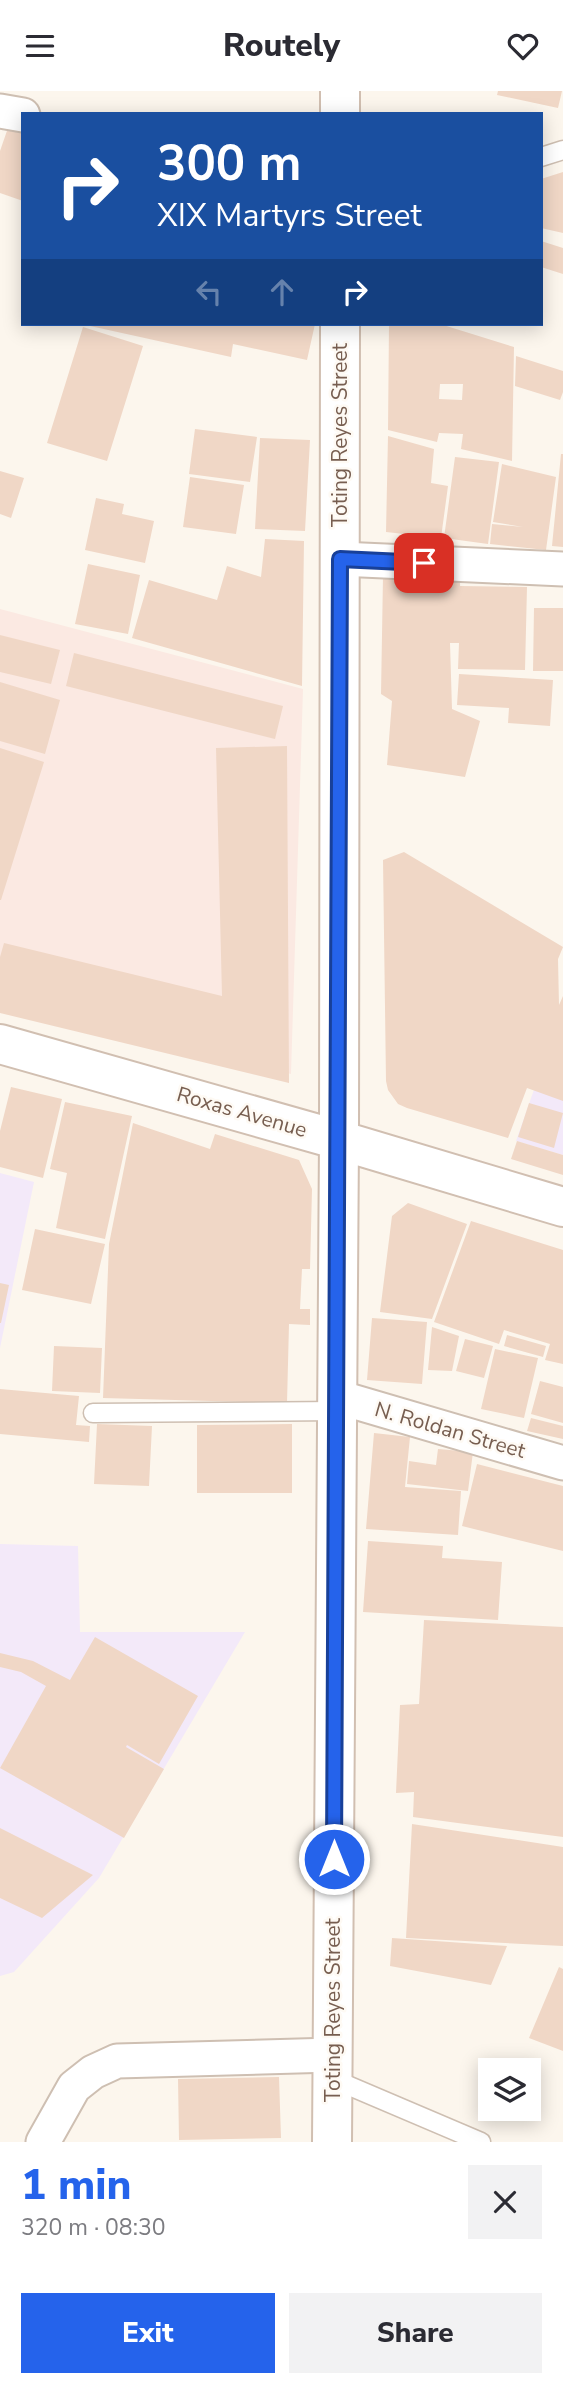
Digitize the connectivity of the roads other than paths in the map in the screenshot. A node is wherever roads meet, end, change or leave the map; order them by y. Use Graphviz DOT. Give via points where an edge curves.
graph roads {
  1 [pos="341,91"];
  2 [pos="0,111"];
  3 [pos="341,112"];
  4 [pos="21,115"];
  5 [pos="563,150"];
  6 [pos="543,156"];
  7 [pos="340,326"];
  8 [pos="340,559"];
  9 [pos="563,569"];
  10 [pos="0,1044"];
  11 [pos="339,1140"];
  12 [pos="563,1207"];
  13 [pos="338,1404"];
  14 [pos="93,1413"];
  15 [pos="563,1463"];
  16 [pos="333,2067"];
  17 [pos="43,2142"];
  18 [pos="332,2142"];
  19 [pos="481,2142"];
  1 -- 3 [label="main road"];
  2 -- 4 [label="street"];
  5 -- 6 [label="lane"];
  7 -- 8 [label="main road, Toting Reyes Street"];
  8 -- 9 [label="street"];
  8 -- 11 [label="main road, Toting Reyes Street"];
  10 -- 11 [label="main road, Roxas Avenue"];
  11 -- 12 [label="main road, Roxas Avenue"];
  11 -- 13 [label="main road, Toting Reyes Street"];
  13 -- 14 [label="lane"];
  13 -- 15 [label="street, N. Roldan Street"];
  13 -- 16 [label="main road, Toting Reyes Street"];
  16 -- 17 [label="street" via="117,2061 74,2087"];
  16 -- 18 [label="main road, Toting Reyes Street"];
  16 -- 19 [label="lane"];
}
